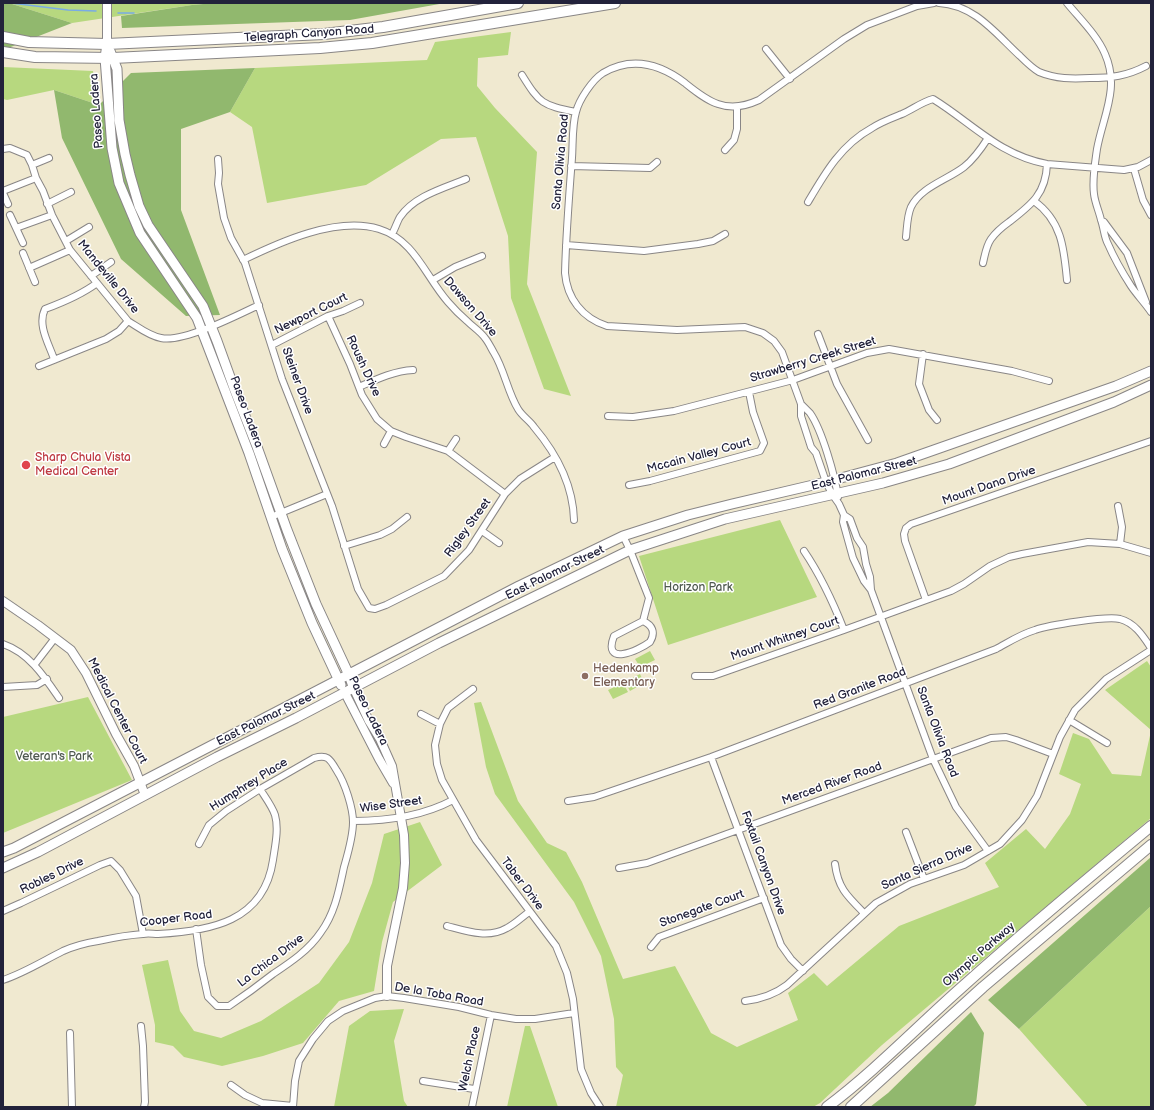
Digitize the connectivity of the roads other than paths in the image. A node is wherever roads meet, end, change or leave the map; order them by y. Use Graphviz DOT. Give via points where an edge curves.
graph roads {
  1 [pos="107,3"];
  2 [pos="518,3"];
  3 [pos="615,3"];
  4 [pos="934,3"];
  5 [pos="939,3"];
  6 [pos="943,3"];
  7 [pos="1067,3"];
  8 [pos="3,37"];
  9 [pos="107,44"];
  10 [pos="766,49"];
  11 [pos="3,52"];
  12 [pos="109,58"];
  13 [pos="1146,66"];
  14 [pos="522,75"];
  15 [pos="1111,78"];
  16 [pos="790,79"];
  17 [pos="737,106"];
  18 [pos="576,112"];
  19 [pos="988,138"];
  20 [pos="3,149"];
  21 [pos="725,150"];
  22 [pos="49,158"];
  23 [pos="218,159"];
  24 [pos="1151,160"];
  25 [pos="657,162"];
  26 [pos="1046,164"];
  27 [pos="32,165"];
  28 [pos="571,166"];
  29 [pos="1095,168"];
  30 [pos="1134,169"];
  31 [pos="36,178"];
  32 [pos="466,179"];
  33 [pos="3,192"];
  34 [pos="72,192"];
  35 [pos="1034,201"];
  36 [pos="808,202"];
  37 [pos="8,204"];
  38 [pos="47,204"];
  39 [pos="10,215"];
  40 [pos="52,215"];
  41 [pos="1151,215"];
  42 [pos="1101,218"];
  43 [pos="89,227"];
  44 [pos="16,228"];
  45 [pos="392,234"];
  46 [pos="725,234"];
  47 [pos="906,237"];
  48 [pos="66,241"];
  49 [pos="22,243"];
  50 [pos="566,246"];
  51 [pos="70,250"];
  52 [pos="23,253"];
  53 [pos="482,256"];
  54 [pos="243,260"];
  55 [pos="111,262"];
  56 [pos="983,263"];
  57 [pos="29,268"];
  58 [pos="91,276"];
  59 [pos="433,280"];
  60 [pos="1067,280"];
  61 [pos="35,282"];
  62 [pos="97,283"];
  63 [pos="360,303"];
  64 [pos="259,305"];
  65 [pos="1149,310"];
  66 [pos="328,316"];
  67 [pos="128,321"];
  68 [pos="207,328"];
  69 [pos="818,334"];
  70 [pos="272,345"];
  71 [pos="923,354"];
  72 [pos="54,359"];
  73 [pos="39,366"];
  74 [pos="830,368"];
  75 [pos="413,370"];
  76 [pos="1151,371"];
  77 [pos="793,380"];
  78 [pos="1049,381"];
  79 [pos="1151,385"];
  80 [pos="359,387"];
  81 [pos="749,392"];
  82 [pos="801,404"];
  83 [pos="608,416"];
  84 [pos="938,420"];
  85 [pos="391,431"];
  86 [pos="456,439"];
  87 [pos="868,440"];
  88 [pos="1151,441"];
  89 [pos="384,444"];
  90 [pos="448,451"];
  91 [pos="555,457"];
  92 [pos="830,481"];
  93 [pos="630,485"];
  94 [pos="327,494"];
  95 [pos="505,494"];
  96 [pos="835,494"];
  97 [pos="1118,506"];
  98 [pos="281,512"];
  99 [pos="844,515"];
  100 [pos="271,517"];
  101 [pos="407,517"];
  102 [pos="574,520"];
  103 [pos="482,531"];
  104 [pos="623,536"];
  105 [pos="499,543"];
  106 [pos="1120,544"];
  107 [pos="344,546"];
  108 [pos="630,550"];
  109 [pos="804,551"];
  110 [pos="1151,553"];
  111 [pos="871,590"];
  112 [pos="926,600"];
  113 [pos="3,601"];
  114 [pos="369,608"];
  115 [pos="880,617"];
  116 [pos="643,621"];
  117 [pos="844,630"];
  118 [pos="55,638"];
  119 [pos="3,644"];
  120 [pos="1151,649"];
  121 [pos="35,664"];
  122 [pos="349,675"];
  123 [pos="695,676"];
  124 [pos="47,679"];
  125 [pos="339,680"];
  126 [pos="906,683"];
  127 [pos="3,687"];
  128 [pos="354,688"];
  129 [pos="473,689"];
  130 [pos="344,693"];
  131 [pos="59,698"];
  132 [pos="421,714"];
  133 [pos="1068,720"];
  134 [pos="440,724"];
  135 [pos="1107,743"];
  136 [pos="1053,754"];
  137 [pos="322,756"];
  138 [pos="711,757"];
  139 [pos="933,759"];
  140 [pos="140,782"];
  141 [pos="395,785"];
  142 [pos="260,789"];
  143 [pos="145,795"];
  144 [pos="453,800"];
  145 [pos="568,801"];
  146 [pos="401,816"];
  147 [pos="353,821"];
  148 [pos="1151,826"];
  149 [pos="739,829"];
  150 [pos="906,832"];
  151 [pos="199,844"];
  152 [pos="1151,844"];
  153 [pos="988,851"];
  154 [pos="3,852"];
  155 [pos="835,864"];
  156 [pos="3,868"];
  157 [pos="619,868"];
  158 [pos="924,879"];
  159 [pos="764,898"];
  160 [pos="3,911"];
  161 [pos="530,912"];
  162 [pos="864,913"];
  163 [pos="447,926"];
  164 [pos="196,929"];
  165 [pos="143,934"];
  166 [pos="651,947"];
  167 [pos="803,971"];
  168 [pos="3,980"];
  169 [pos="962,987"];
  170 [pos="387,996"];
  171 [pos="972,997"];
  172 [pos="745,1002"];
  173 [pos="574,1013"];
  174 [pos="491,1015"];
  175 [pos="141,1026"];
  176 [pos="70,1033"];
  177 [pos="423,1081"];
  178 [pos="231,1085"];
  179 [pos="474,1089"];
  180 [pos="293,1106"];
  181 [pos="72,1107"];
  182 [pos="144,1107"];
  183 [pos="472,1107"];
  184 [pos="600,1107"];
  185 [pos="827,1107"];
  186 [pos="851,1107"];
  1 -- 9 [label="street, Paseo Ladera"];
  2 -- 9 [label="main road, Telegraph Canyon Road" via="383,27 324,34"];
  3 -- 12 [label="main road, Telegraph Canyon Road" via="372,44"];
  4 -- 16 [label="street, Santa Olivia Road" via="917,6 867,25"];
  5 -- 6 [label="street"];
  6 -- 15 [label="street" via="958,6 978,16 1039,72 1067,79"];
  7 -- 15 [label="street" via="1101,47 1107,59"];
  8 -- 9 [label="main road, Telegraph Canyon Road" via="29,42"];
  9 -- 12 [label="main road, Paseo Ladera"];
  10 -- 16 [label="street"];
  11 -- 12 [label="main road, Telegraph Canyon Road" via="35,57"];
  12 -- 68 [label="main road, Paseo Ladera" via="117,69 125,154 140,206 148,225 203,306"];
  12 -- 68 [label="main road, Paseo Ladera" via="112,148 119,183 140,233 197,318"];
  13 -- 15 [label="street" via="1133,73"];
  14 -- 18 [label="street" via="540,101 553,108"];
  15 -- 29 [label="street" via="1108,108 1097,148"];
  16 -- 17 [label="street, Santa Olivia Road" via="759,100"];
  17 -- 18 [label="street, Santa Olivia Road" via="724,106 711,101 659,68 635,64 613,68 600,75 588,88"];
  17 -- 21 [label="street" via="737,129 734,140"];
  18 -- 28 [label="street, Santa Olivia Road"];
  19 -- 26 [label="street" via="1017,156"];
  19 -- 36 [label="street" via="933,99 926,101 872,127 855,140 839,154"];
  19 -- 47 [label="street" via="966,165 916,199 911,206"];
  20 -- 27 [label="street, Mandeville Drive" via="10,148 27,155"];
  22 -- 27 [label="street"];
  23 -- 54 [label="street, Steiner Drive" via="218,184 224,218"];
  24 -- 30 [label="street"];
  25 -- 28 [label="street" via="650,168"];
  26 -- 29 [label="street"];
  26 -- 35 [label="street" via="1043,186"];
  27 -- 31 [label="street, Mandeville Drive"];
  28 -- 50 [label="street, Santa Olivia Road"];
  29 -- 30 [label="street"];
  29 -- 42 [label="street" via="1094,196"];
  30 -- 41 [label="street" via="1143,200"];
  31 -- 33 [label="street"];
  31 -- 38 [label="street, Mandeville Drive"];
  32 -- 45 [label="street" via="413,204 401,217"];
  33 -- 37 [label="street"];
  34 -- 38 [label="street"];
  35 -- 56 [label="street" via="994,234"];
  35 -- 60 [label="street" via="1043,208 1058,231 1065,253"];
  38 -- 40 [label="street, Mandeville Drive"];
  39 -- 44 [label="street"];
  40 -- 44 [label="street"];
  40 -- 48 [label="street, Mandeville Drive"];
  42 -- 65 [label="street" via="1127,253"];
  42 -- 65 [label="street" via="1107,243 1116,263"];
  43 -- 48 [label="street"];
  44 -- 49 [label="street"];
  45 -- 54 [label="street, Dawson Drive" via="377,228 361,226 323,230 282,242"];
  45 -- 59 [label="street, Dawson Drive" via="416,254"];
  46 -- 50 [label="street" via="713,241 644,251"];
  48 -- 51 [label="street, Mandeville Drive"];
  50 -- 77 [label="street, Santa Olivia Road" via="565,273 569,292 579,308 593,320 606,326 634,328 751,328 774,341 782,352"];
  51 -- 57 [label="street"];
  51 -- 58 [label="street, Mandeville Drive"];
  52 -- 57 [label="street"];
  53 -- 59 [label="street"];
  54 -- 64 [label="street, Steiner Drive"];
  55 -- 58 [label="street"];
  57 -- 61 [label="street"];
  58 -- 62 [label="street, Mandeville Drive"];
  59 -- 91 [label="street, Dawson Drive" via="458,314 485,338 496,356 518,410 534,426"];
  62 -- 67 [label="street, Mandeville Drive"];
  62 -- 72 [label="street" via="85,292 45,309 42,323"];
  63 -- 66 [label="street, Newport Court"];
  64 -- 68 [label="street, Mandeville Drive"];
  64 -- 70 [label="street, Steiner Drive"];
  66 -- 70 [label="street, Newport Court"];
  66 -- 80 [label="street, Roush Drive"];
  67 -- 68 [label="street, Mandeville Drive" via="162,339 179,337"];
  67 -- 72 [label="street" via="119,331 106,338"];
  68 -- 98 [label="main road, Paseo Ladera" via="218,341"];
  68 -- 100 [label="main road, Paseo Ladera"];
  69 -- 74 [label="street"];
  70 -- 94 [label="street, Steiner Drive" via="282,379"];
  71 -- 74 [label="street, Strawberry Creek Street" via="884,349"];
  71 -- 78 [label="street, Strawberry Creek Street" via="1012,371"];
  71 -- 84 [label="street" via="920,384 929,410"];
  72 -- 73 [label="street"];
  74 -- 77 [label="street, Strawberry Creek Street"];
  74 -- 87 [label="street"];
  75 -- 80 [label="street" via="378,378"];
  76 -- 92 [label="main road, East Palomar Street" via="1116,386 897,463"];
  77 -- 81 [label="street, Strawberry Creek Street"];
  77 -- 82 [label="street, Santa Olivia Road"];
  79 -- 96 [label="main road, East Palomar Street" via="1114,402 948,464"];
  80 -- 85 [label="street, Roush Drive" via="377,419"];
  81 -- 83 [label="street, Strawberry Creek Street" via="665,413 625,418"];
  81 -- 93 [label="street, Mccain Valley Court" via="764,443 760,451"];
  82 -- 92 [label="street, Santa Olivia Road" via="801,416 811,447"];
  82 -- 92 [label="street, Santa Olivia Road" via="810,414 824,445"];
  85 -- 89 [label="street"];
  85 -- 90 [label="street, Roush Drive"];
  86 -- 90 [label="street"];
  88 -- 112 [label="street, Mount Dana Drive" via="911,524 906,528 905,541"];
  90 -- 95 [label="street, Roush Drive"];
  91 -- 95 [label="street, Rigley Street" via="520,479"];
  91 -- 102 [label="street, Dawson Drive" via="571,495"];
  92 -- 96 [label="street, Santa Olivia Road"];
  92 -- 104 [label="main road, East Palomar Street" via="695,513"];
  94 -- 98 [label="street"];
  94 -- 107 [label="street, Steiner Drive"];
  95 -- 103 [label="street, Rigley Street"];
  96 -- 99 [label="street, Santa Olivia Road"];
  96 -- 108 [label="main road, East Palomar Street" via="725,519"];
  97 -- 106 [label="street" via="1122,527"];
  98 -- 100 [label="street"];
  98 -- 122 [label="main road, Paseo Ladera" via="316,604"];
  99 -- 111 [label="street, Santa Olivia Road" via="843,522 853,558"];
  99 -- 111 [label="street, Santa Olivia Road" via="850,519 863,547"];
  100 -- 125 [label="main road, Paseo Ladera" via="302,600"];
  101 -- 107 [label="street" via="380,535"];
  103 -- 105 [label="street"];
  103 -- 114 [label="street, Rigley Street" via="469,550 444,576 375,610"];
  104 -- 108 [label="street"];
  104 -- 122 [label="main road, East Palomar Street" via="519,586"];
  106 -- 110 [label="street, Mount Whitney Court"];
  106 -- 112 [label="street, Mount Whitney Court" via="1078,543 1009,557 951,591"];
  107 -- 114 [label="street, Steiner Drive" via="358,589"];
  108 -- 116 [label="street" via="649,598"];
  108 -- 128 [label="main road, East Palomar Street" via="439,643"];
  109 -- 117 [label="street" via="830,594"];
  111 -- 115 [label="street, Santa Olivia Road"];
  112 -- 115 [label="street, Mount Whitney Court"];
  113 -- 118 [label="street, Medical Center Court"];
  115 -- 117 [label="street, Mount Whitney Court"];
  115 -- 126 [label="street, Santa Olivia Road"];
  116 -- 116 [label="street" via="614,636 612,650 624,655 650,642 652,629"];
  117 -- 123 [label="street, Mount Whitney Court" via="713,676"];
  118 -- 121 [label="street"];
  118 -- 140 [label="street, Medical Center Court" via="71,650 86,673"];
  119 -- 121 [label="street" via="10,646"];
  120 -- 126 [label="street, Red Granite Road" via="1132,625 1120,620 1104,619 1036,629 996,649"];
  120 -- 133 [label="street, Santa Sierra Drive" via="1106,679 1079,705"];
  121 -- 124 [label="street"];
  122 -- 125 [label="main road, East Palomar Street"];
  122 -- 128 [label="main road, Paseo Ladera"];
  124 -- 127 [label="street" via="37,685"];
  124 -- 131 [label="street"];
  125 -- 130 [label="main road, Paseo Ladera"];
  125 -- 140 [label="main road, East Palomar Street"];
  126 -- 138 [label="street, Red Granite Road"];
  126 -- 139 [label="street, Santa Olivia Road"];
  128 -- 130 [label="main road, East Palomar Street"];
  128 -- 141 [label="street, Paseo Ladera" via="392,766"];
  129 -- 134 [label="street, Taber Drive" via="448,708"];
  130 -- 141 [label="street, Paseo Ladera"];
  130 -- 143 [label="main road, East Palomar Street"];
  132 -- 134 [label="street"];
  133 -- 135 [label="street"];
  133 -- 136 [label="street, Santa Sierra Drive"];
  134 -- 144 [label="street, Taber Drive" via="435,745 437,764"];
  136 -- 139 [label="street, Merced River Road" via="1006,737 991,738"];
  136 -- 153 [label="street, Santa Sierra Drive" via="1037,796 1027,812 1000,844"];
  137 -- 142 [label="street, Humphrey Place"];
  137 -- 147 [label="street, La Chica Drive" via="329,758 338,773 350,802"];
  138 -- 145 [label="street, Red Granite Road" via="594,797"];
  138 -- 149 [label="street, Foxtail Canyon Drive"];
  139 -- 149 [label="street, Merced River Road"];
  139 -- 153 [label="street, Santa Olivia Road" via="956,807"];
  140 -- 143 [label="street, Medical Center Court"];
  140 -- 154 [label="main road, East Palomar Street"];
  141 -- 146 [label="street, Paseo Ladera"];
  142 -- 151 [label="street, Humphrey Place" via="215,819"];
  142 -- 164 [label="street, Cooper Road" via="274,814 276,827 272,866 266,886 253,904 237,918 223,924"];
  143 -- 156 [label="main road, East Palomar Street"];
  144 -- 146 [label="street, Wise Street" via="423,813"];
  144 -- 161 [label="street, Taber Drive" via="483,850"];
  146 -- 147 [label="street, Wise Street" via="374,821"];
  146 -- 170 [label="street, Paseo Ladera" via="405,863 402,894 387,966"];
  147 -- 164 [label="street, La Chica Drive" via="336,901 322,931 297,958 229,1006 217,1006 208,997"];
  148 -- 169 [label="main road, Olympic Parkway"];
  149 -- 157 [label="street, Merced River Road" via="647,863"];
  149 -- 159 [label="street, Foxtail Canyon Drive"];
  150 -- 158 [label="street"];
  152 -- 171 [label="main road"];
  153 -- 158 [label="street, Santa Sierra Drive" via="964,865"];
  155 -- 162 [label="street" via="836,876 843,891"];
  158 -- 162 [label="street, Santa Sierra Drive" via="895,891 876,902"];
  159 -- 166 [label="street, Stonegate Court" via="659,937"];
  159 -- 167 [label="street, Foxtail Canyon Drive" via="781,945"];
  160 -- 165 [label="street, Robles Drive" via="111,862 120,870 136,896"];
  161 -- 163 [label="street" via="496,933 481,934"];
  161 -- 173 [label="street, Taber Drive" via="556,946 573,998"];
  162 -- 167 [label="street, Santa Sierra Drive"];
  164 -- 165 [label="street, Cooper Road"];
  165 -- 168 [label="street, Cooper Road" via="80,945"];
  167 -- 172 [label="street, Santa Sierra Drive" via="778,992"];
  169 -- 171 [label="main road"];
  169 -- 185 [label="main road, Olympic Parkway"];
  170 -- 174 [label="street, De la Toba Road" via="459,1007"];
  170 -- 180 [label="street, De la Toba Road" via="343,1011 328,1022 313,1039 299,1061"];
  171 -- 186 [label="main road"];
  173 -- 174 [label="street, De la Toba Road" via="535,1019"];
  173 -- 184 [label="street, Taber Drive" via="581,1069"];
  174 -- 179 [label="street, Welch Place"];
  175 -- 182 [label="street"];
  176 -- 181 [label="street"];
  177 -- 179 [label="street"];
  178 -- 180 [label="street" via="262,1103"];
  179 -- 183 [label="street, Welch Place"];
}
